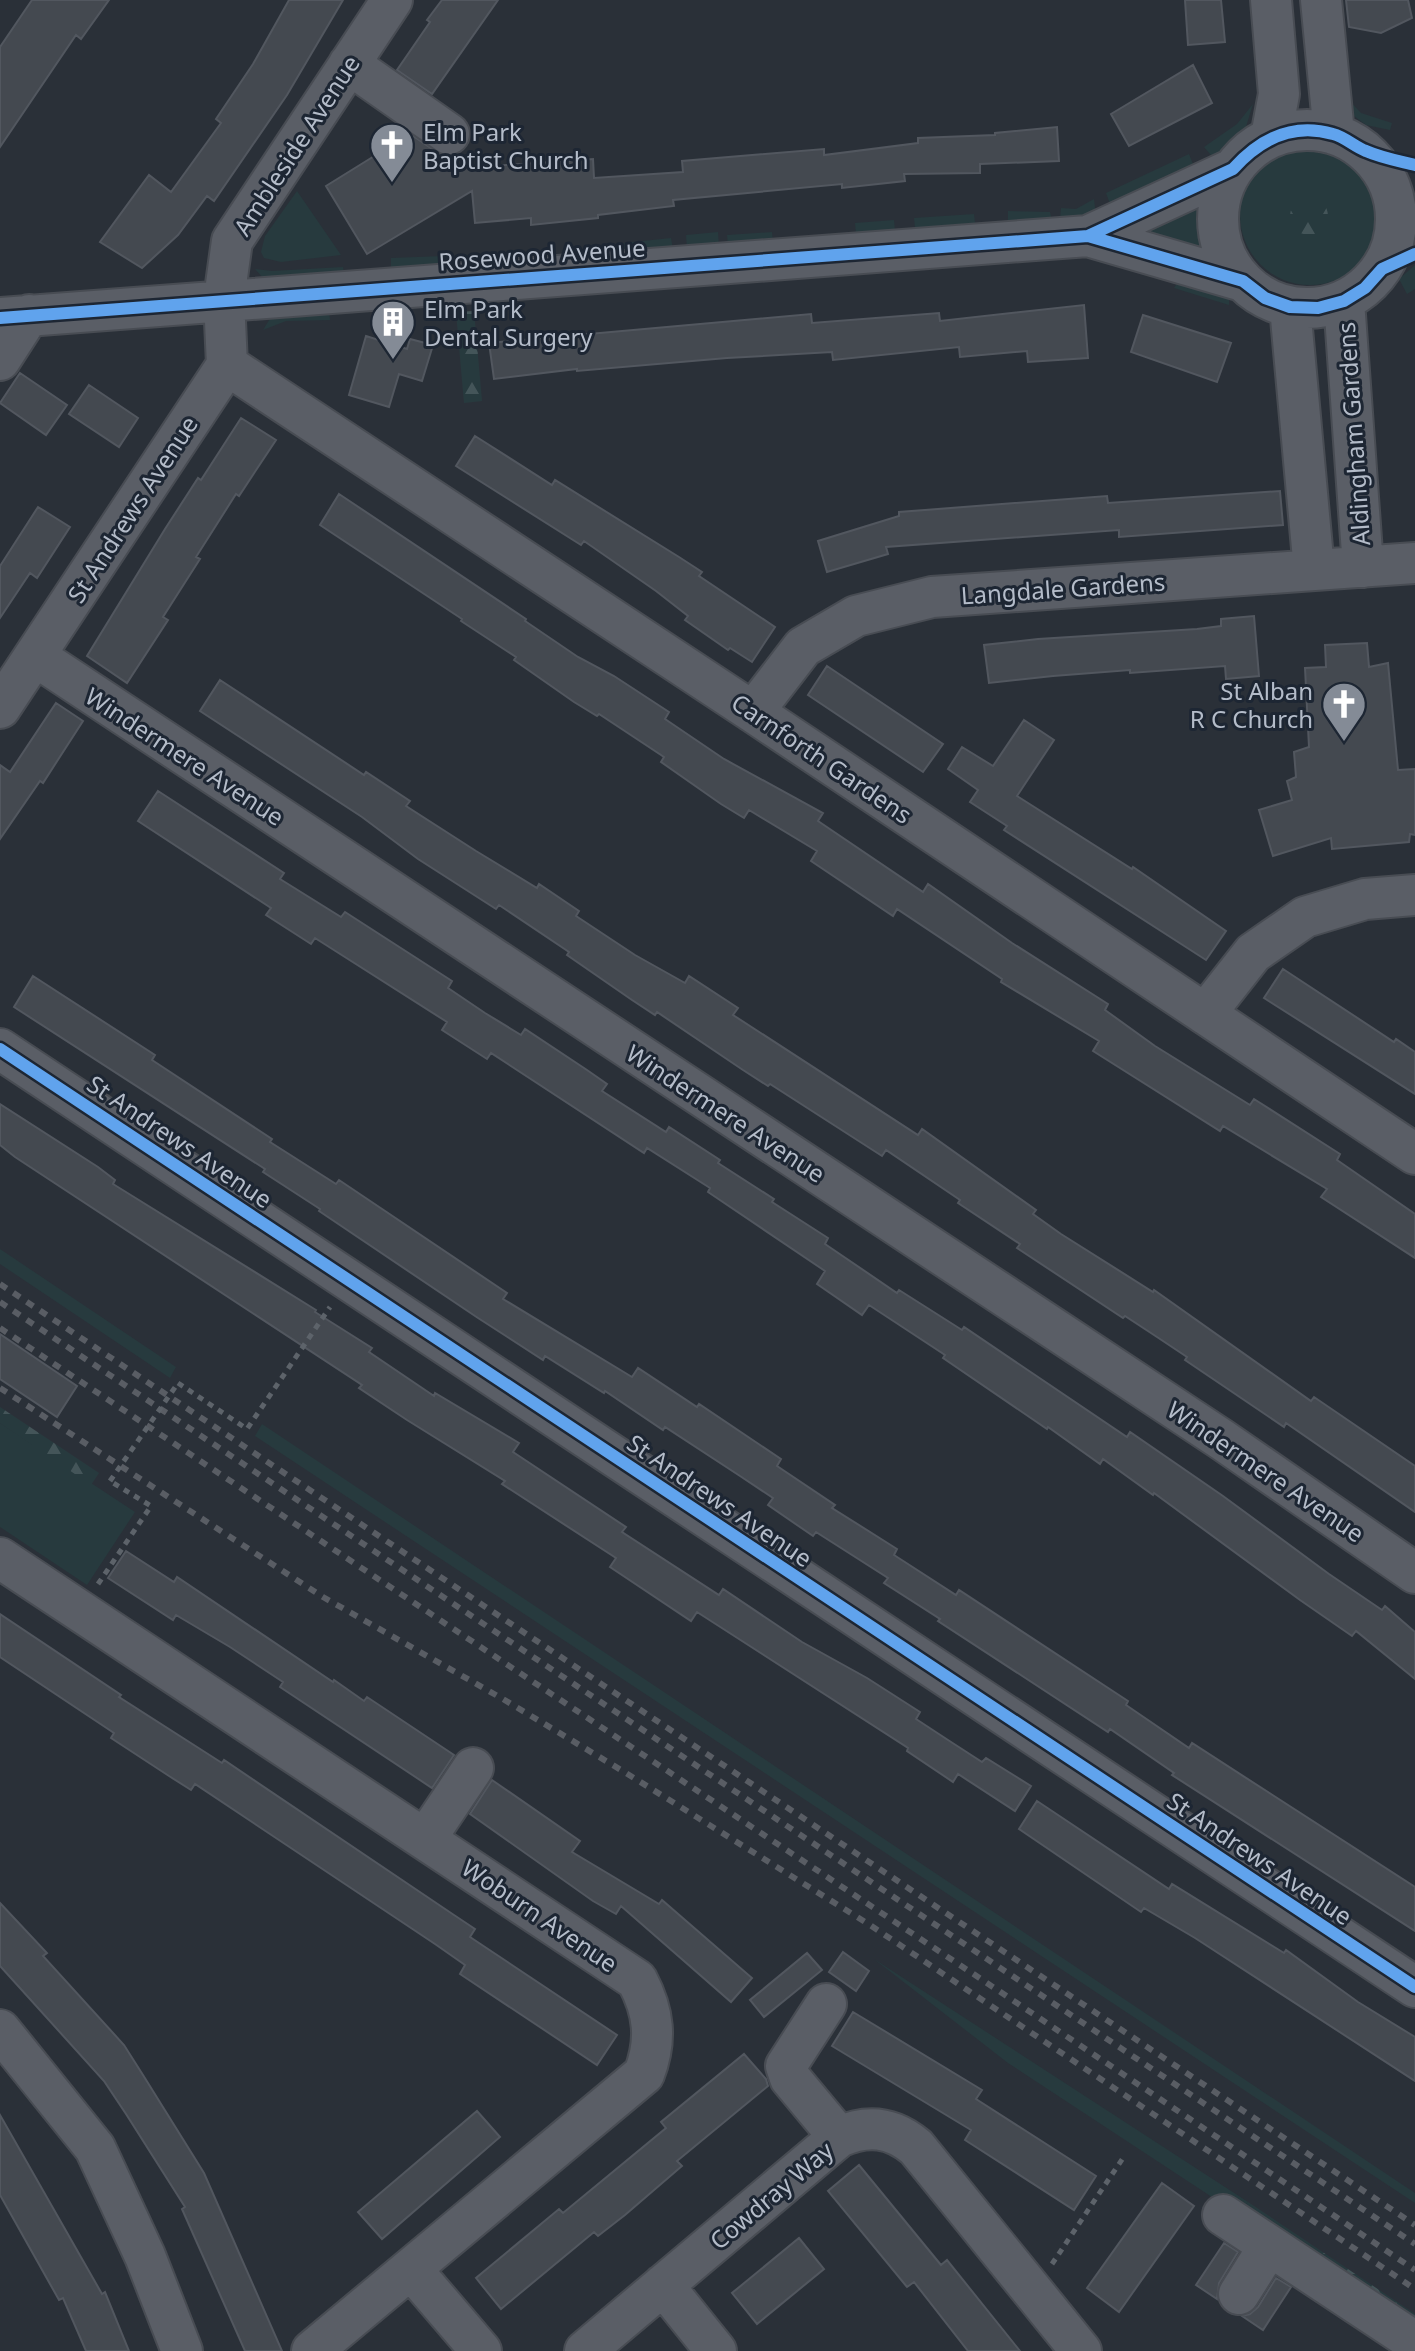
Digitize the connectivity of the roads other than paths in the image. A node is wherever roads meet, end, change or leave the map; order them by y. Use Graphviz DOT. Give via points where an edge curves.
graph roads {
  1 [pos="392,0"];
  2 [pos="1271,0"];
  3 [pos="1321,0"];
  4 [pos="349,64"];
  5 [pos="449,134"];
  6 [pos="1271,137"];
  7 [pos="1350,143"];
  8 [pos="1415,165"];
  9 [pos="1233,169"];
  10 [pos="1088,236"];
  11 [pos="1398,262"];
  12 [pos="1243,281"];
  13 [pos="224,299"];
  14 [pos="1344,301"];
  15 [pos="1290,307"];
  16 [pos="14,317"];
  17 [pos="0,360"];
  18 [pos="227,365"];
  19 [pos="1415,563"];
  20 [pos="1363,567"];
  21 [pos="1314,570"];
  22 [pos="35,656"];
  23 [pos="0,708"];
  24 [pos="753,712"];
  25 [pos="1415,895"];
  26 [pos="1205,1014"];
  27 [pos="0,1049"];
  28 [pos="1415,1154"];
  29 [pos="0,1558"];
  30 [pos="1415,1573"];
  31 [pos="473,1768"];
  32 [pos="426,1838"];
  33 [pos="1415,1987"];
  34 [pos="826,2004"];
  35 [pos="0,2030"];
  36 [pos="839,2137"];
  37 [pos="1223,2215"];
  38 [pos="1269,2246"];
  39 [pos="411,2269"];
  40 [pos="663,2285"];
  41 [pos="1239,2294"];
  42 [pos="1415,2342"];
  43 [pos="182,2351"];
  44 [pos="312,2351"];
  45 [pos="481,2351"];
  46 [pos="585,2351"];
  47 [pos="716,2351"];
  48 [pos="1081,2351"];
  1 -- 4 [label="street, Ambleside Avenue"];
  2 -- 6 [label="street" via="1279,94"];
  3 -- 7 [label="street"];
  4 -- 5 [label="street"];
  4 -- 13 [label="street, Ambleside Avenue" via="232,241"];
  6 -- 7 [label="street" via="1302,130"];
  6 -- 9 [label="street"];
  7 -- 8 [label="street"];
  7 -- 11 [label="street" via="1386,177 1396,207"];
  9 -- 10 [label="street"];
  9 -- 12 [label="street" via="1221,197 1218,227 1226,256"];
  10 -- 12 [label="street"];
  10 -- 13 [label="street, Rosewood Avenue"];
  11 -- 14 [label="street"];
  12 -- 15 [label="street" via="1265,298"];
  13 -- 16 [label="street, Rosewood Avenue"];
  13 -- 18 [label="street"];
  14 -- 15 [label="street" via="1318,308"];
  14 -- 20 [label="street, Aldingham Gardens"];
  15 -- 21 [label="street, Aldingham Gardens"];
  16 -- 17 [label="street"];
  18 -- 22 [label="street, St Andrews Avenue"];
  18 -- 24 [label="street, Carnforth Gardens"];
  19 -- 20 [label="street, Langdale Gardens"];
  20 -- 21 [label="street, Langdale Gardens"];
  21 -- 24 [label="street, Langdale Gardens" via="932,597 856,616 803,647"];
  22 -- 23 [label="street, St Andrews Avenue"];
  22 -- 30 [label="street, Windermere Avenue" via="1208,1430"];
  24 -- 26 [label="street, Carnforth Gardens"];
  25 -- 26 [label="street" via="1365,899 1305,917 1253,953"];
  26 -- 28 [label="street, Carnforth Gardens"];
  27 -- 33 [label="street, St Andrews Avenue"];
  29 -- 32 [label="street, Woburn Avenue"];
  31 -- 32 [label="street"];
  32 -- 39 [label="street, Woburn Avenue" via="637,1980 652,2017 653,2037 644,2074"];
  34 -- 36 [label="street" via="786,2066"];
  35 -- 43 [label="street" via="95,2148"];
  36 -- 40 [label="street, Cowdray Way"];
  36 -- 48 [label="street, Cowdray Way" via="869,2128 907,2139"];
  37 -- 38 [label="street"];
  38 -- 41 [label="street"];
  38 -- 42 [label="street"];
  39 -- 44 [label="street, Woburn Avenue"];
  39 -- 45 [label="street"];
  40 -- 46 [label="street, Cowdray Way"];
  40 -- 47 [label="street"];
}
